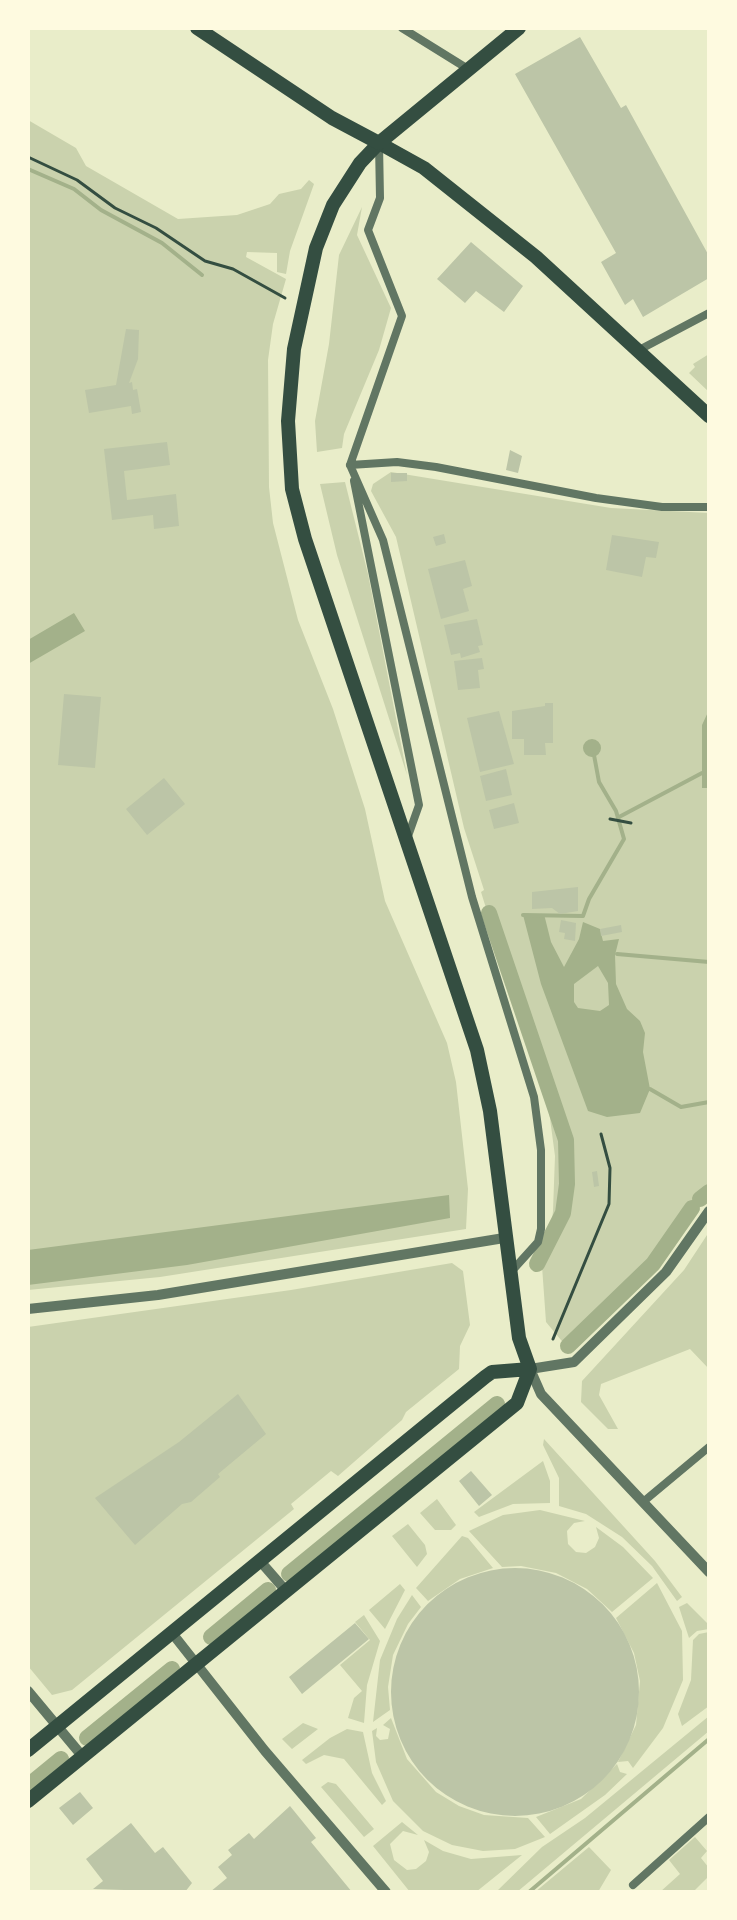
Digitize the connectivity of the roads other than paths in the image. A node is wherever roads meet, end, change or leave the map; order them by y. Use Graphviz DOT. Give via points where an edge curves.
graph roads {
  1 [pos="197,28"];
  2 [pos="402,28"];
  3 [pos="519,28"];
  4 [pos="468,69"];
  5 [pos="379,143"];
  6 [pos="709,313"];
  7 [pos="639,350"];
  8 [pos="709,416"];
  9 [pos="350,465"];
  10 [pos="709,507"];
  11 [pos="406,841"];
  12 [pos="709,1211"];
  13 [pos="504,1238"];
  14 [pos="509,1273"];
  15 [pos="28,1309"];
  16 [pos="530,1369"];
  17 [pos="709,1447"];
  18 [pos="643,1502"];
  19 [pos="260,1561"];
  20 [pos="709,1572"];
  21 [pos="287,1592"];
  22 [pos="172,1633"];
  23 [pos="197,1665"];
  24 [pos="28,1691"];
  25 [pos="57,1726"];
  26 [pos="28,1750"];
  27 [pos="83,1757"];
  28 [pos="28,1801"];
  29 [pos="709,1817"];
  30 [pos="633,1885"];
  31 [pos="386,1892"];
  1 -- 5 [label="main road"];
  2 -- 4 [label="street"];
  3 -- 4 [label="main road"];
  4 -- 5 [label="main road"];
  5 -- 7 [label="main road" via="424,168 536,257"];
  5 -- 9 [label="street" via="380,198 368,230 402,316"];
  5 -- 11 [label="main road" via="333,205 316,248 294,349 288,421 292,489 305,539"];
  6 -- 7 [label="street"];
  7 -- 8 [label="main road"];
  9 -- 10 [label="street" via="423,465 596,498"];
  9 -- 11 [label="street" via="419,805"];
  9 -- 14 [label="street" via="383,540 472,897 534,1097 541,1150 541,1229 538,1242"];
  11 -- 13 [label="main road" via="477,1050 490,1111"];
  12 -- 16 [label="street" via="666,1272 574,1362"];
  13 -- 14 [label="main road"];
  13 -- 15 [label="street" via="172,1293"];
  14 -- 16 [label="main road" via="519,1338"];
  16 -- 18 [label="street" via="541,1394"];
  16 -- 19 [label="main road" via="492,1372"];
  16 -- 21 [label="main road" via="517,1403"];
  17 -- 18 [label="street"];
  18 -- 20 [label="street"];
  19 -- 21 [label="street"];
  19 -- 22 [label="main road"];
  21 -- 23 [label="main road"];
  22 -- 23 [label="street"];
  22 -- 25 [label="main road"];
  23 -- 27 [label="main road"];
  23 -- 31 [label="street"];
  24 -- 25 [label="street"];
  25 -- 26 [label="main road"];
  25 -- 27 [label="street"];
  27 -- 28 [label="main road"];
  29 -- 30 [label="street"];
}
